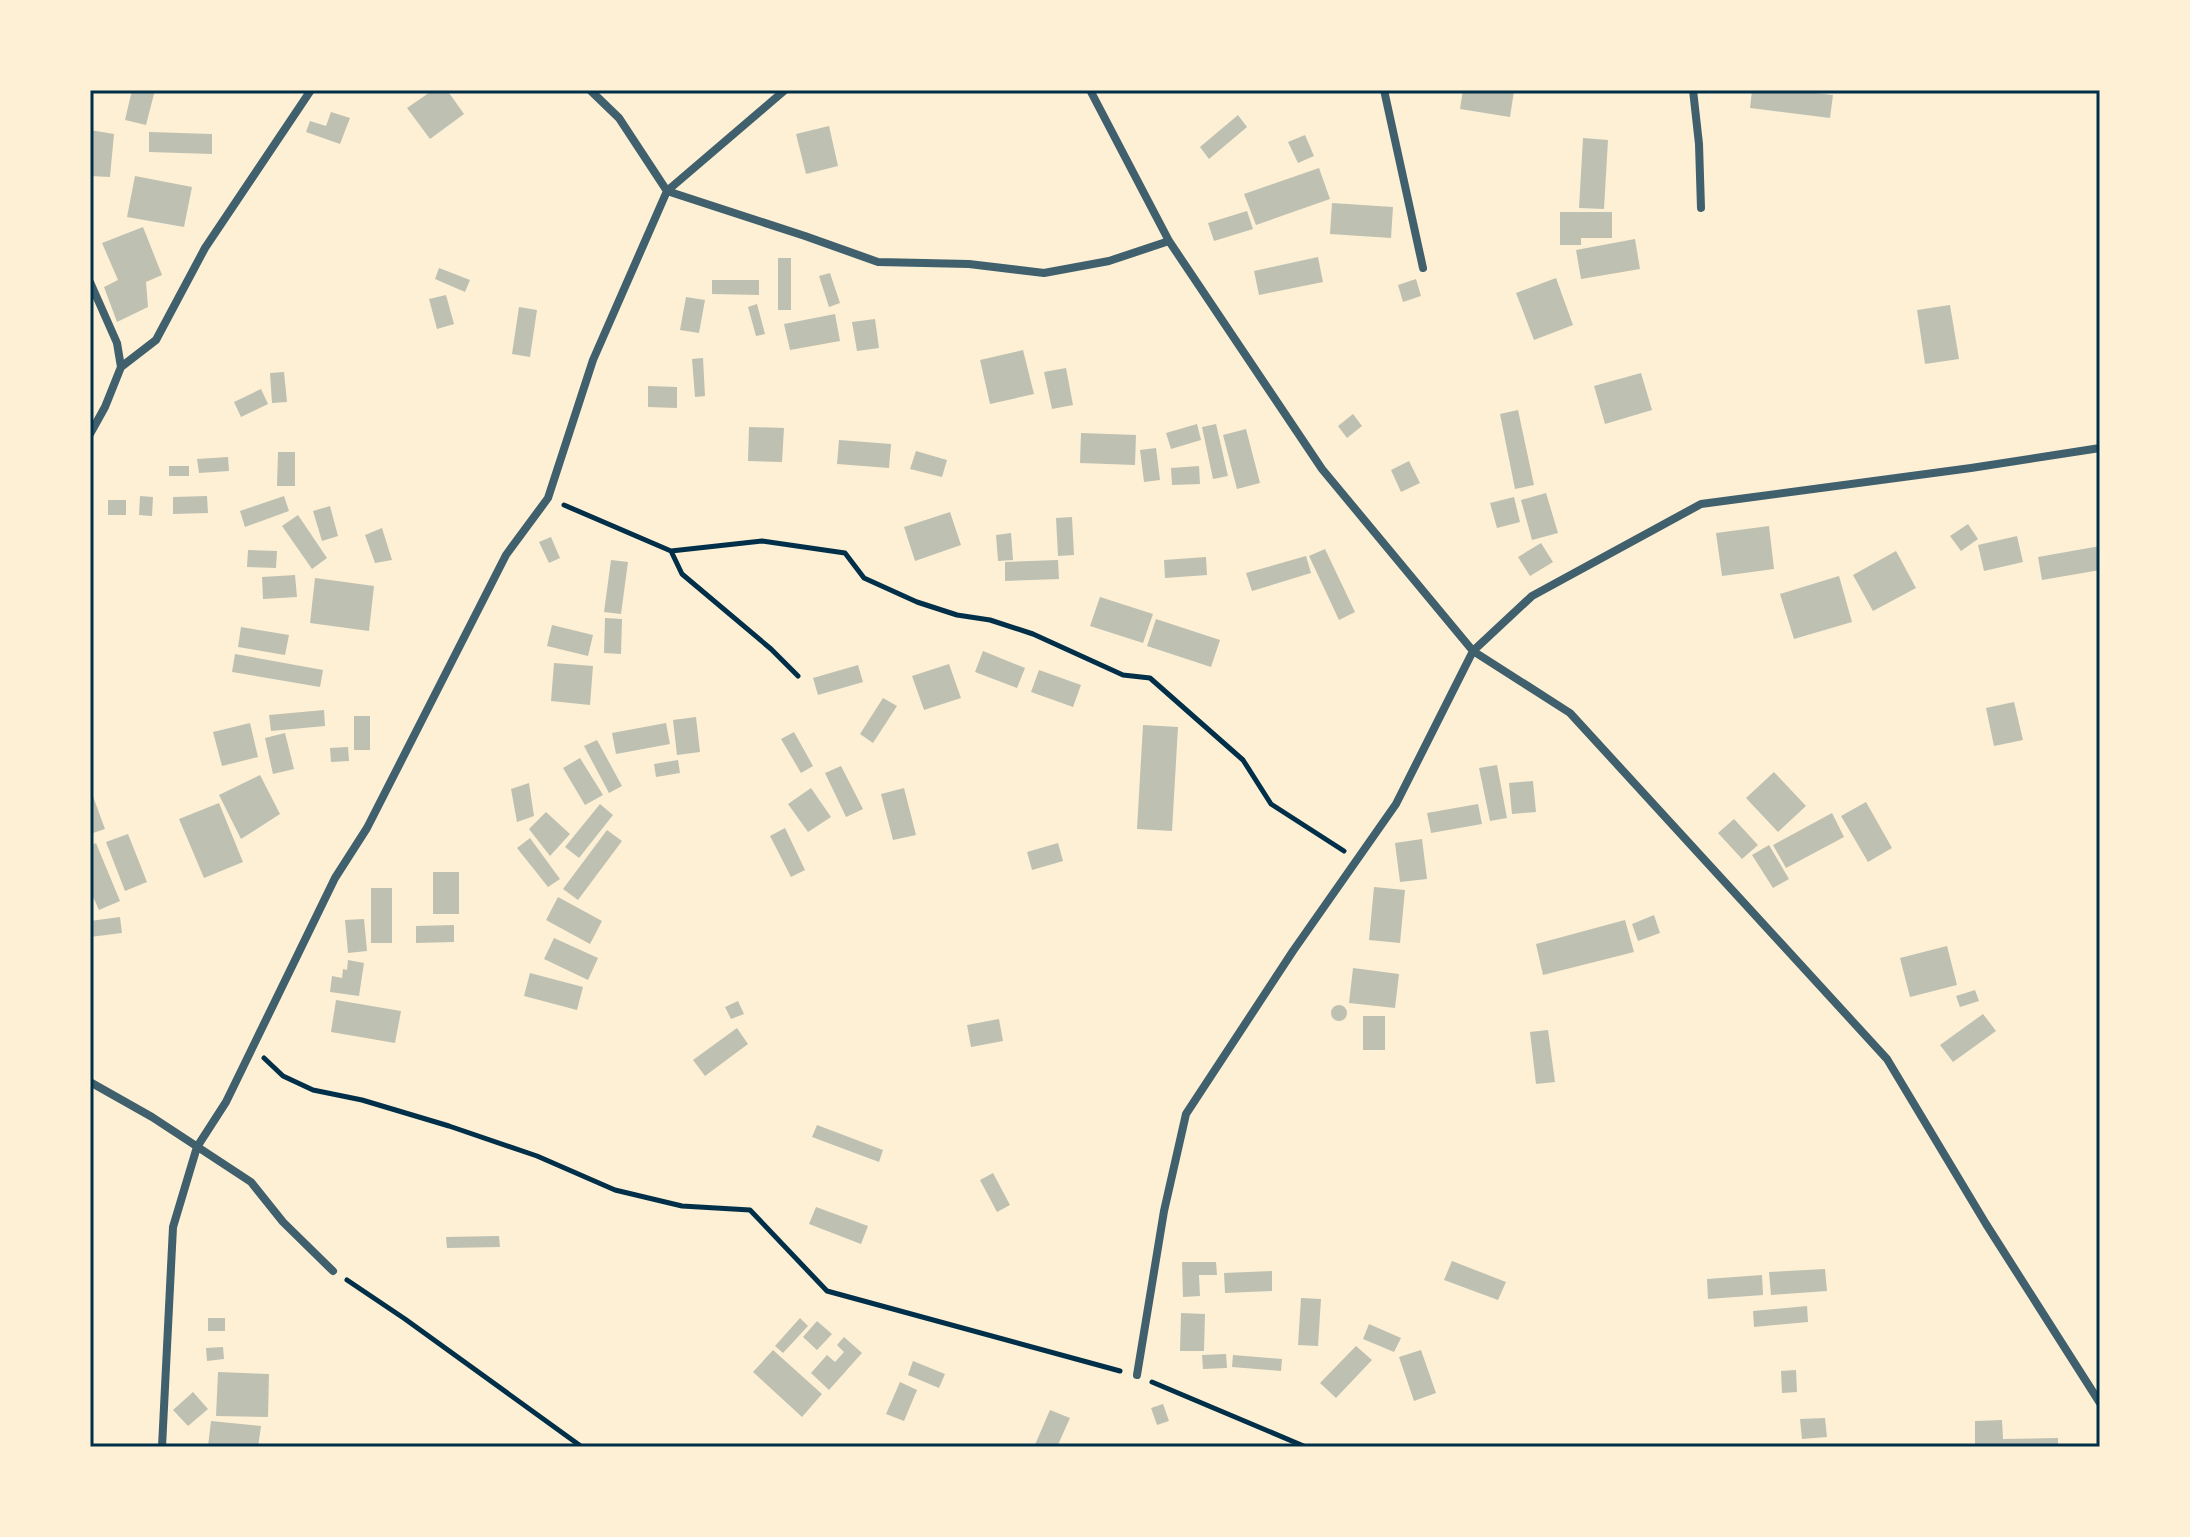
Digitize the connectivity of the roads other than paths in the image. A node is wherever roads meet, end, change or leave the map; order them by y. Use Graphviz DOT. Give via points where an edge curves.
graph roads {
  1 [pos="311,90"];
  2 [pos="590,90"];
  3 [pos="785,90"];
  4 [pos="1090,90"];
  5 [pos="1384,90"];
  6 [pos="1693,90"];
  7 [pos="667,191"];
  8 [pos="1701,208"];
  9 [pos="1169,241"];
  10 [pos="1423,268"];
  11 [pos="90,282"];
  12 [pos="121,367"];
  13 [pos="90,434"];
  14 [pos="2100,448"];
  15 [pos="1473,651"];
  16 [pos="90,1082"];
  17 [pos="197,1147"];
  18 [pos="333,1271"];
  19 [pos="1137,1375"];
  20 [pos="2100,1403"];
  21 [pos="162,1447"];
  1 -- 12 [label="street" via="205,248 156,340"];
  2 -- 7 [label="street" via="619,118"];
  3 -- 7 [label="street"];
  4 -- 9 [label="street"];
  5 -- 10 [label="street"];
  6 -- 8 [label="street"];
  7 -- 9 [label="street" via="878,262 969,264 1044,273 1109,261"];
  7 -- 17 [label="street" via="593,360 548,498 506,555 367,828 335,878 226,1102"];
  9 -- 15 [label="street" via="1322,469"];
  11 -- 12 [label="street" via="117,343"];
  12 -- 13 [label="street"];
  14 -- 15 [label="street" via="1701,504 1532,596"];
  15 -- 19 [label="street" via="1396,804 1186,1114"];
  15 -- 20 [label="street" via="1570,713 1887,1059"];
  16 -- 17 [label="street"];
  17 -- 18 [label="street" via="251,1182"];
  17 -- 21 [label="street" via="173,1227"];
}
